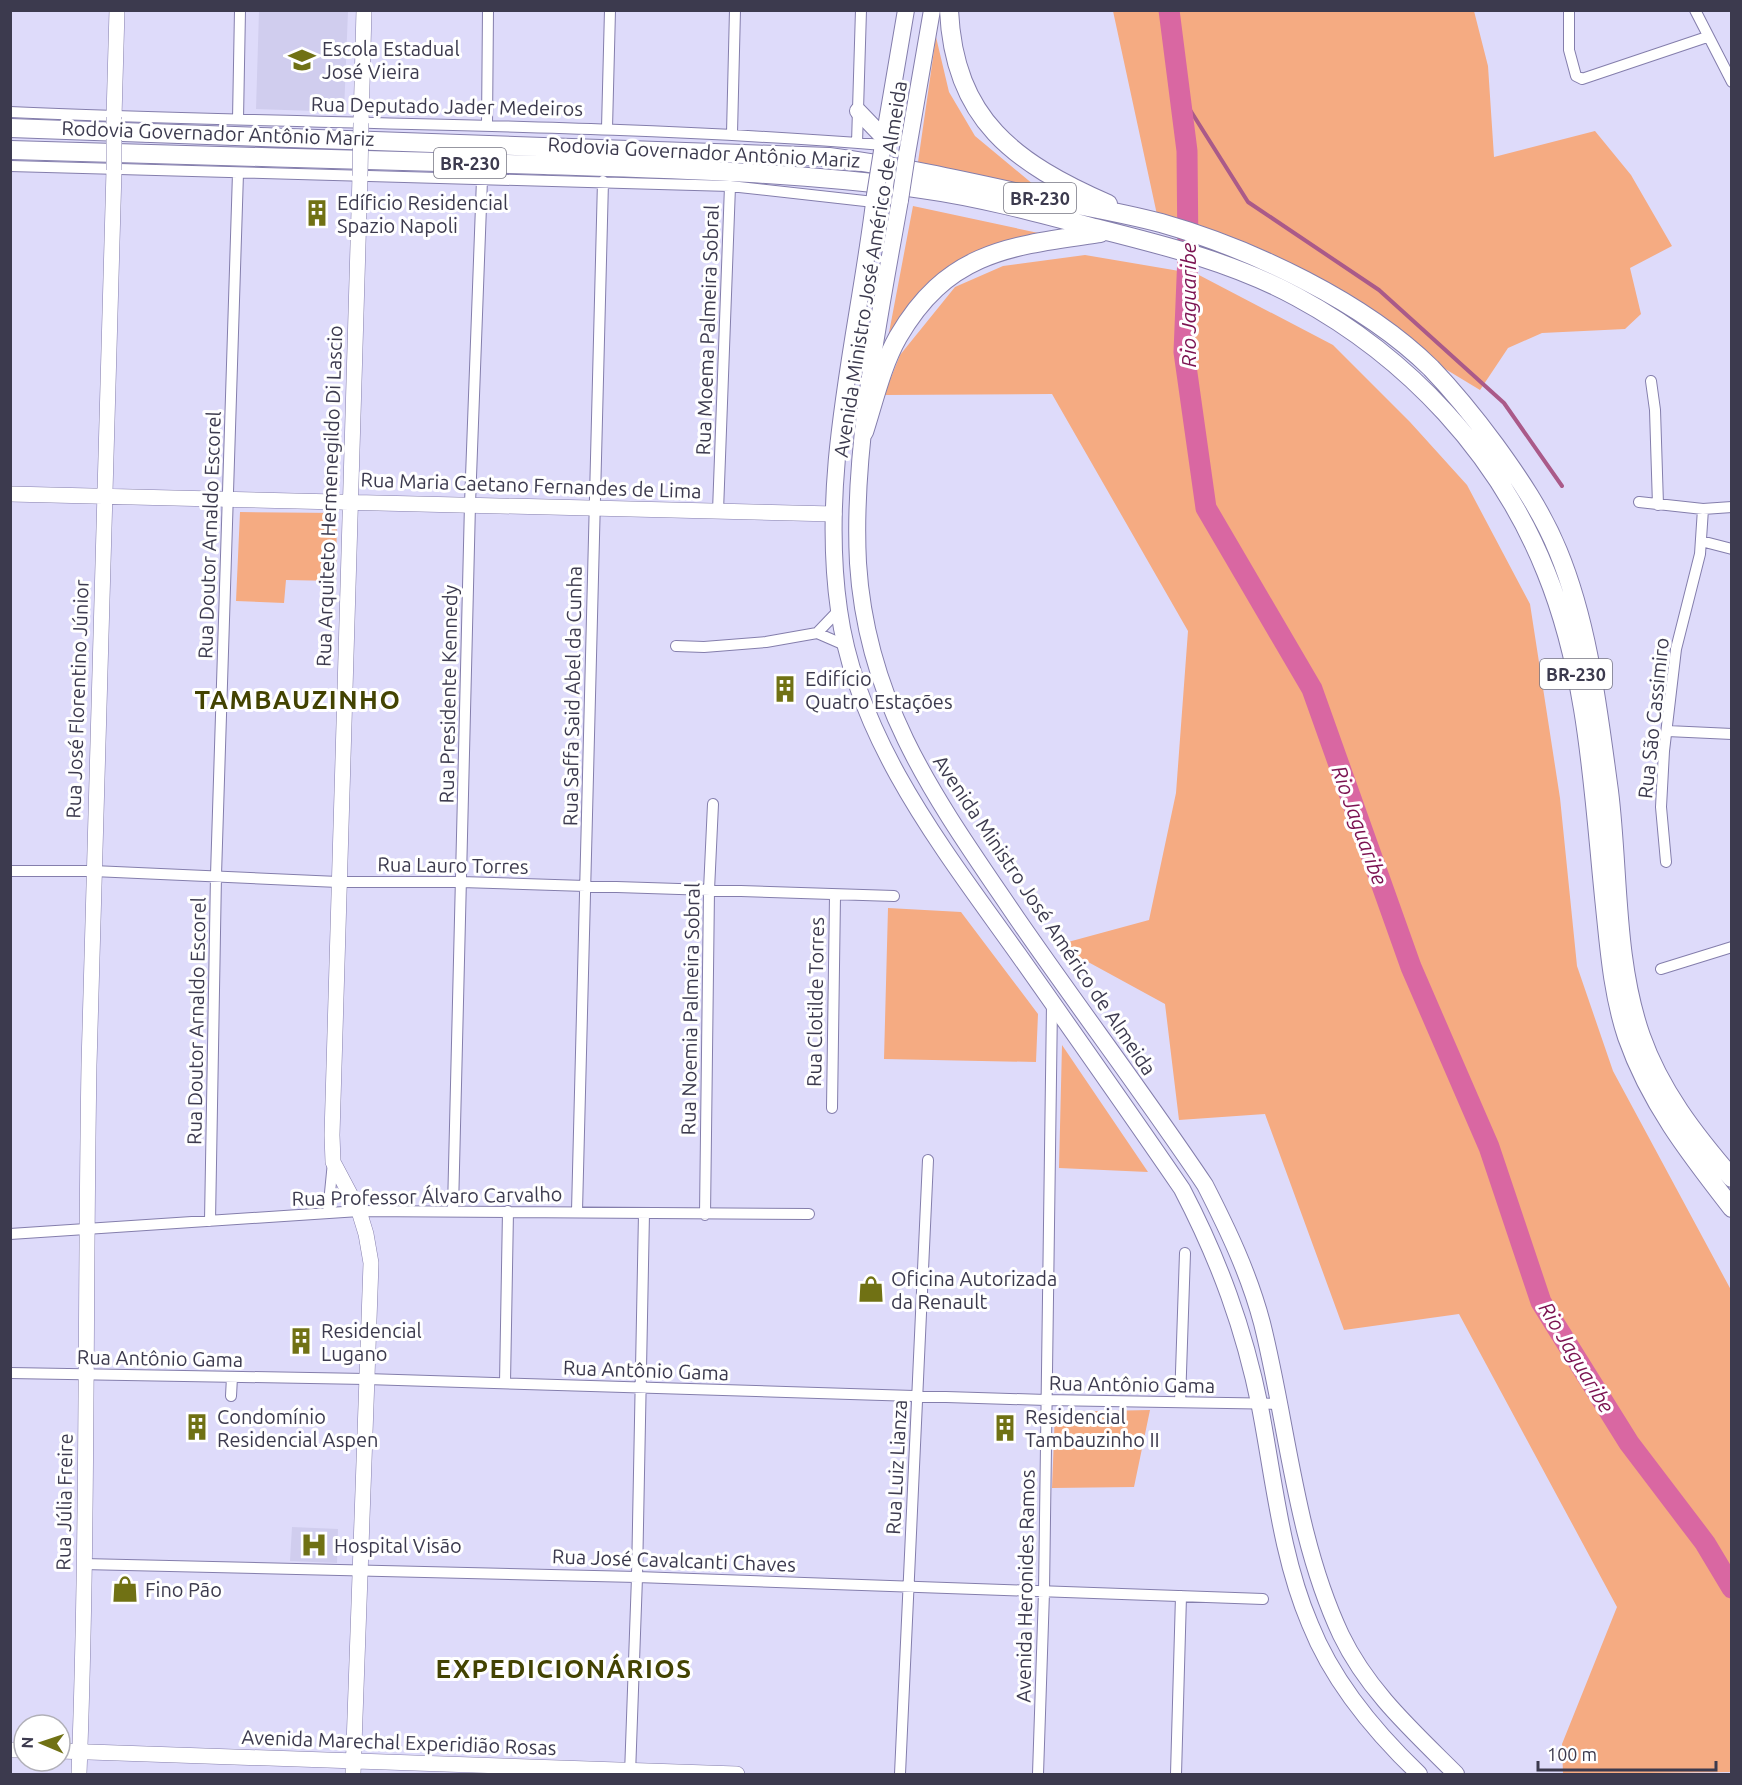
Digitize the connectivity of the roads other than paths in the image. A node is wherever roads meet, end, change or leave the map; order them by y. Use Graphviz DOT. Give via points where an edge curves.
graph roads {
  1 [pos="117,10"];
  2 [pos="240,10"];
  3 [pos="364,10"];
  4 [pos="488,10"];
  5 [pos="610,10"];
  6 [pos="735,10"];
  7 [pos="861,10"];
  8 [pos="898,10"];
  9 [pos="906,10"];
  10 [pos="932,10"];
  11 [pos="949,10"];
  12 [pos="1569,10"];
  13 [pos="1695,10"];
  14 [pos="1707,37"];
  15 [pos="1731,82"];
  16 [pos="858,111"];
  17 [pos="10,112"];
  18 [pos="114,117"];
  19 [pos="238,119"];
  20 [pos="361,123"];
  21 [pos="487,125"];
  22 [pos="10,128"];
  23 [pos="607,128"];
  24 [pos="732,133"];
  25 [pos="882,141"];
  26 [pos="857,143"];
  27 [pos="10,150"];
  28 [pos="10,166"];
  29 [pos="114,170"];
  30 [pos="238,173"];
  31 [pos="360,176"];
  32 [pos="482,179"];
  33 [pos="603,181"];
  34 [pos="730,186"];
  35 [pos="874,199"];
  36 [pos="1139,218"];
  37 [pos="1109,231"];
  38 [pos="1651,381"];
  39 [pos="864,432"];
  40 [pos="10,494"];
  41 [pos="105,497"];
  42 [pos="228,498"];
  43 [pos="349,501"];
  44 [pos="1639,502"];
  45 [pos="470,504"];
  46 [pos="1658,505"];
  47 [pos="1731,507"];
  48 [pos="594,508"];
  49 [pos="1703,509"];
  50 [pos="718,511"];
  51 [pos="834,514"];
  52 [pos="1701,541"];
  53 [pos="1731,549"];
  54 [pos="839,610"];
  55 [pos="817,633"];
  56 [pos="676,646"];
  57 [pos="847,646"];
  58 [pos="1667,731"];
  59 [pos="1731,735"];
  60 [pos="713,804"];
  61 [pos="1666,862"];
  62 [pos="10,871"];
  63 [pos="93,871"];
  64 [pos="216,875"];
  65 [pos="338,882"];
  66 [pos="461,882"];
  67 [pos="585,887"];
  68 [pos="710,890"];
  69 [pos="835,896"];
  70 [pos="894,896"];
  71 [pos="1731,947"];
  72 [pos="1661,969"];
  73 [pos="1052,1003"];
  74 [pos="832,1108"];
  75 [pos="928,1160"];
  76 [pos="333,1162"];
  77 [pos="1731,1178"];
  78 [pos="1731,1208"];
  79 [pos="453,1209"];
  80 [pos="359,1211"];
  81 [pos="508,1211"];
  82 [pos="577,1211"];
  83 [pos="328,1213"];
  84 [pos="644,1213"];
  85 [pos="809,1214"];
  86 [pos="705,1215"];
  87 [pos="210,1221"];
  88 [pos="87,1230"];
  89 [pos="10,1234"];
  90 [pos="1185,1253"];
  91 [pos="10,1373"];
  92 [pos="88,1376"];
  93 [pos="232,1377"];
  94 [pos="366,1379"];
  95 [pos="505,1383"];
  96 [pos="641,1388"];
  97 [pos="231,1396"];
  98 [pos="917,1396"];
  99 [pos="1046,1400"];
  100 [pos="1180,1402"];
  101 [pos="1280,1404"];
  102 [pos="1259,1405"];
  103 [pos="83,1564"];
  104 [pos="358,1570"];
  105 [pos="637,1577"];
  106 [pos="909,1586"];
  107 [pos="1044,1592"];
  108 [pos="1181,1596"];
  109 [pos="1263,1599"];
  110 [pos="1390,1708"];
  111 [pos="1377,1729"];
  112 [pos="72,1752"];
  113 [pos="80,1752"];
  114 [pos="353,1768"];
  115 [pos="630,1773"];
  116 [pos="79,1774"];
  117 [pos="737,1774"];
  118 [pos="900,1774"];
  119 [pos="1038,1774"];
  120 [pos="1176,1774"];
  121 [pos="1419,1774"];
  122 [pos="1456,1774"];
  1 -- 18 [label="main road, Rua José Florentino Júnior"];
  2 -- 19 [label="street"];
  3 -- 20 [label="main road, Rua Arquiteto Hermenegildo Di Lascio"];
  4 -- 21 [label="street"];
  5 -- 23 [label="street"];
  6 -- 24 [label="street"];
  7 -- 16 [label="street"];
  8 -- 25 [label="street"];
  9 -- 25 [label="main road, Avenida Ministro José Américo de Almeida"];
  10 -- 39 [label="main road, Avenida Ministro José Américo de Almeida, bridge"];
  11 -- 36 [label="highway" via="953,53 962,80 969,97 998,136 1044,174"];
  12 -- 14 [label="street" via="1573,71 1582,78"];
  13 -- 14 [label="street"];
  14 -- 15 [label="street"];
  16 -- 25 [label="main road"];
  16 -- 26 [label="street"];
  17 -- 18 [label="street, Rua Deputado Jader Medeiros"];
  18 -- 19 [label="street, Rua Deputado Jader Medeiros"];
  18 -- 29 [label="main road, Rua José Florentino Júnior, bridge"];
  19 -- 20 [label="street, Rua Deputado Jader Medeiros"];
  20 -- 21 [label="street, Rua Deputado Jader Medeiros"];
  20 -- 31 [label="main road, Rua Arquiteto Hermenegildo Di Lascio, bridge"];
  21 -- 23 [label="street, Rua Deputado Jader Medeiros"];
  22 -- 36 [label="highway, Rodovia Governador Antônio Mariz / BR-230" via="829,157 917,171"];
  23 -- 24 [label="street, Rua Deputado Jader Medeiros"];
  24 -- 26 [label="street, Rua Deputado Jader Medeiros"];
  25 -- 26 [label="street, Rua Deputado Jader Medeiros"];
  25 -- 35 [label="main road, Avenida Ministro José Américo de Almeida, bridge"];
  27 -- 37 [label="highway, Rodovia Governador Antônio Mariz / BR-230" via="750,172 929,190"];
  28 -- 29 [label="street"];
  29 -- 30 [label="street"];
  29 -- 41 [label="main road, Rua José Florentino Júnior"];
  30 -- 31 [label="street"];
  30 -- 42 [label="street, Rua Doutor Arnaldo Escorel"];
  31 -- 32 [label="street"];
  31 -- 43 [label="main road, Rua Arquiteto Hermenegildo Di Lascio"];
  32 -- 33 [label="street"];
  32 -- 45 [label="street, Rua Presidente Kennedy"];
  33 -- 34 [label="street"];
  33 -- 48 [label="street, Rua Saffa Said Abel da Cunha"];
  34 -- 35 [label="street"];
  34 -- 50 [label="street, Rua Moema Palmeira Sobral"];
  35 -- 51 [label="main road, Avenida Ministro José Américo de Almeida" via="844,400"];
  36 -- 77 [label="highway, Rodovia Governador Antônio Mariz / BR-230" via="1226,245 1297,276 1366,318 1428,366 1475,418 1510,466 1546,525 1574,599 1598,710 1625,960 1640,1033 1678,1111"];
  37 -- 39 [label="highway" via="1004,250 944,279 923,300 897,338"];
  37 -- 78 [label="highway, Rodovia Governador Antônio Mariz / BR-230" via="1257,277 1327,314 1436,400 1467,436 1523,519 1568,635 1586,720 1611,963 1624,1030 1665,1119"];
  38 -- 46 [label="street"];
  39 -- 101 [label="main road, Avenida Ministro José Américo de Almeida" via="858,543 863,599 882,688 903,740 946,814 1205,1185 1252,1287"];
  40 -- 41 [label="main road, Rua Maria Caetano Fernandes de Lima"];
  41 -- 42 [label="main road, Rua Maria Caetano Fernandes de Lima"];
  41 -- 63 [label="main road, Rua José Florentino Júnior"];
  42 -- 43 [label="main road, Rua Maria Caetano Fernandes de Lima"];
  42 -- 64 [label="street, Rua Doutor Arnaldo Escorel"];
  43 -- 45 [label="main road, Rua Maria Caetano Fernandes de Lima"];
  43 -- 65 [label="main road, Rua Arquiteto Hermenegildo Di Lascio"];
  44 -- 46 [label="street"];
  45 -- 48 [label="main road, Rua Maria Caetano Fernandes de Lima"];
  45 -- 66 [label="street, Rua Presidente Kennedy"];
  46 -- 49 [label="street"];
  47 -- 49 [label="street"];
  48 -- 50 [label="main road, Rua Maria Caetano Fernandes de Lima"];
  48 -- 67 [label="street, Rua Saffa Said Abel da Cunha"];
  49 -- 52 [label="street, Rua São Cassimiro"];
  50 -- 51 [label="main road, Rua Maria Caetano Fernandes de Lima"];
  51 -- 54 [label="main road, Avenida Ministro José Américo de Almeida"];
  52 -- 53 [label="street"];
  52 -- 58 [label="street, Rua São Cassimiro" via="1676,649"];
  54 -- 55 [label="street"];
  54 -- 57 [label="main road, Avenida Ministro José Américo de Almeida"];
  55 -- 56 [label="street" via="766,642"];
  55 -- 57 [label="street"];
  57 -- 73 [label="main road, Avenida Ministro José Américo de Almeida" via="859,687 904,785 931,831"];
  58 -- 59 [label="street"];
  58 -- 61 [label="street, Rua São Cassimiro" via="1661,807"];
  60 -- 68 [label="street, Rua Noemia Palmeira Sobral"];
  62 -- 63 [label="street, Rua Lauro Torres"];
  63 -- 64 [label="street, Rua Lauro Torres"];
  63 -- 88 [label="main road, Rua José Florentino Júnior"];
  64 -- 65 [label="street, Rua Lauro Torres"];
  64 -- 87 [label="street, Rua Doutor Arnaldo Escorel"];
  65 -- 66 [label="street, Rua Lauro Torres"];
  65 -- 76 [label="main road, Rua Arquiteto Hermenegildo Di Lascio"];
  66 -- 67 [label="street, Rua Lauro Torres"];
  66 -- 79 [label="street, Rua Presidente Kennedy"];
  67 -- 68 [label="street, Rua Lauro Torres"];
  67 -- 82 [label="street, Rua Saffa Said Abel da Cunha"];
  68 -- 69 [label="street, Rua Lauro Torres"];
  68 -- 86 [label="street, Rua Noemia Palmeira Sobral"];
  69 -- 70 [label="street, Rua Lauro Torres"];
  69 -- 74 [label="street, Rua Clotilde Torres"];
  71 -- 72 [label="street"];
  73 -- 99 [label="street, Avenida Heronides Ramos"];
  73 -- 102 [label="main road, Avenida Ministro José Américo de Almeida" via="1182,1189 1226,1281"];
  75 -- 98 [label="street, Rua Luiz Lianza"];
  76 -- 80 [label="main road, Rua Arquiteto Hermenegildo Di Lascio"];
  76 -- 83 [label="street, Rua Arquiteto Hermenegildo Di Lascio"];
  79 -- 80 [label="street, Rua Professor Álvaro Carvalho"];
  79 -- 81 [label="street, Rua Professor Álvaro Carvalho"];
  80 -- 83 [label="street, Rua Professor Álvaro Carvalho"];
  80 -- 94 [label="main road, Rua Arquiteto Hermenegildo Di Lascio" via="371,1263"];
  81 -- 82 [label="street, Rua Professor Álvaro Carvalho"];
  81 -- 95 [label="street"];
  82 -- 84 [label="street, Rua Professor Álvaro Carvalho"];
  83 -- 87 [label="street, Rua Professor Álvaro Carvalho"];
  84 -- 86 [label="street, Rua Professor Álvaro Carvalho"];
  84 -- 96 [label="street"];
  85 -- 86 [label="street, Rua Professor Álvaro Carvalho"];
  87 -- 88 [label="street, Rua Professor Álvaro Carvalho"];
  88 -- 89 [label="street, Rua Professor Álvaro Carvalho"];
  88 -- 92 [label="main road, Rua Júlia Freire"];
  90 -- 100 [label="street"];
  91 -- 92 [label="street, Rua Antônio Gama"];
  92 -- 93 [label="street, Rua Antônio Gama"];
  92 -- 103 [label="main road, Rua Júlia Freire"];
  93 -- 94 [label="street, Rua Antônio Gama"];
  93 -- 97 [label="street"];
  94 -- 95 [label="street, Rua Antônio Gama"];
  94 -- 104 [label="main road, Rua Arquiteto Hermenegildo Di Lascio"];
  95 -- 96 [label="street, Rua Antônio Gama"];
  96 -- 98 [label="street, Rua Antônio Gama"];
  96 -- 105 [label="street"];
  98 -- 99 [label="street, Rua Antônio Gama"];
  98 -- 106 [label="street, Rua Luiz Lianza"];
  99 -- 100 [label="street, Rua Antônio Gama"];
  99 -- 107 [label="street, Avenida Heronides Ramos"];
  100 -- 102 [label="street, Rua Antônio Gama"];
  101 -- 102 [label="street, Rua Antônio Gama"];
  101 -- 110 [label="main road, Avenida Ministro José Américo de Almeida" via="1314,1567 1342,1635"];
  102 -- 111 [label="main road, Avenida Ministro José Américo de Almeida" via="1294,1579 1310,1624 1329,1665"];
  103 -- 104 [label="street, Rua José Cavalcanti Chaves"];
  103 -- 113 [label="main road, Rua Júlia Freire"];
  104 -- 105 [label="street, Rua José Cavalcanti Chaves"];
  104 -- 114 [label="main road, Rua Arquiteto Hermenegildo Di Lascio"];
  105 -- 106 [label="street, Rua José Cavalcanti Chaves"];
  105 -- 115 [label="street"];
  106 -- 107 [label="street, Rua José Cavalcanti Chaves"];
  106 -- 118 [label="street, Rua Luiz Lianza"];
  107 -- 108 [label="street, Rua José Cavalcanti Chaves"];
  107 -- 119 [label="street, Avenida Heronides Ramos"];
  108 -- 109 [label="street, Rua José Cavalcanti Chaves"];
  108 -- 120 [label="street"];
  110 -- 111 [label="main road" via="1389,1724"];
  110 -- 122 [label="main road, Avenida Ministro José Américo de Almeida"];
  111 -- 121 [label="main road, Avenida Ministro José Américo de Almeida"];
  112 -- 113 [label="main road, Avenida Marechal Experidião Rosas"];
  113 -- 114 [label="main road, Avenida Marechal Experidião Rosas"];
  113 -- 116 [label="main road, Rua Júlia Freire"];
  114 -- 115 [label="main road, Avenida Marechal Experidião Rosas"];
  115 -- 117 [label="main road, Avenida Marechal Experidião Rosas"];
}
